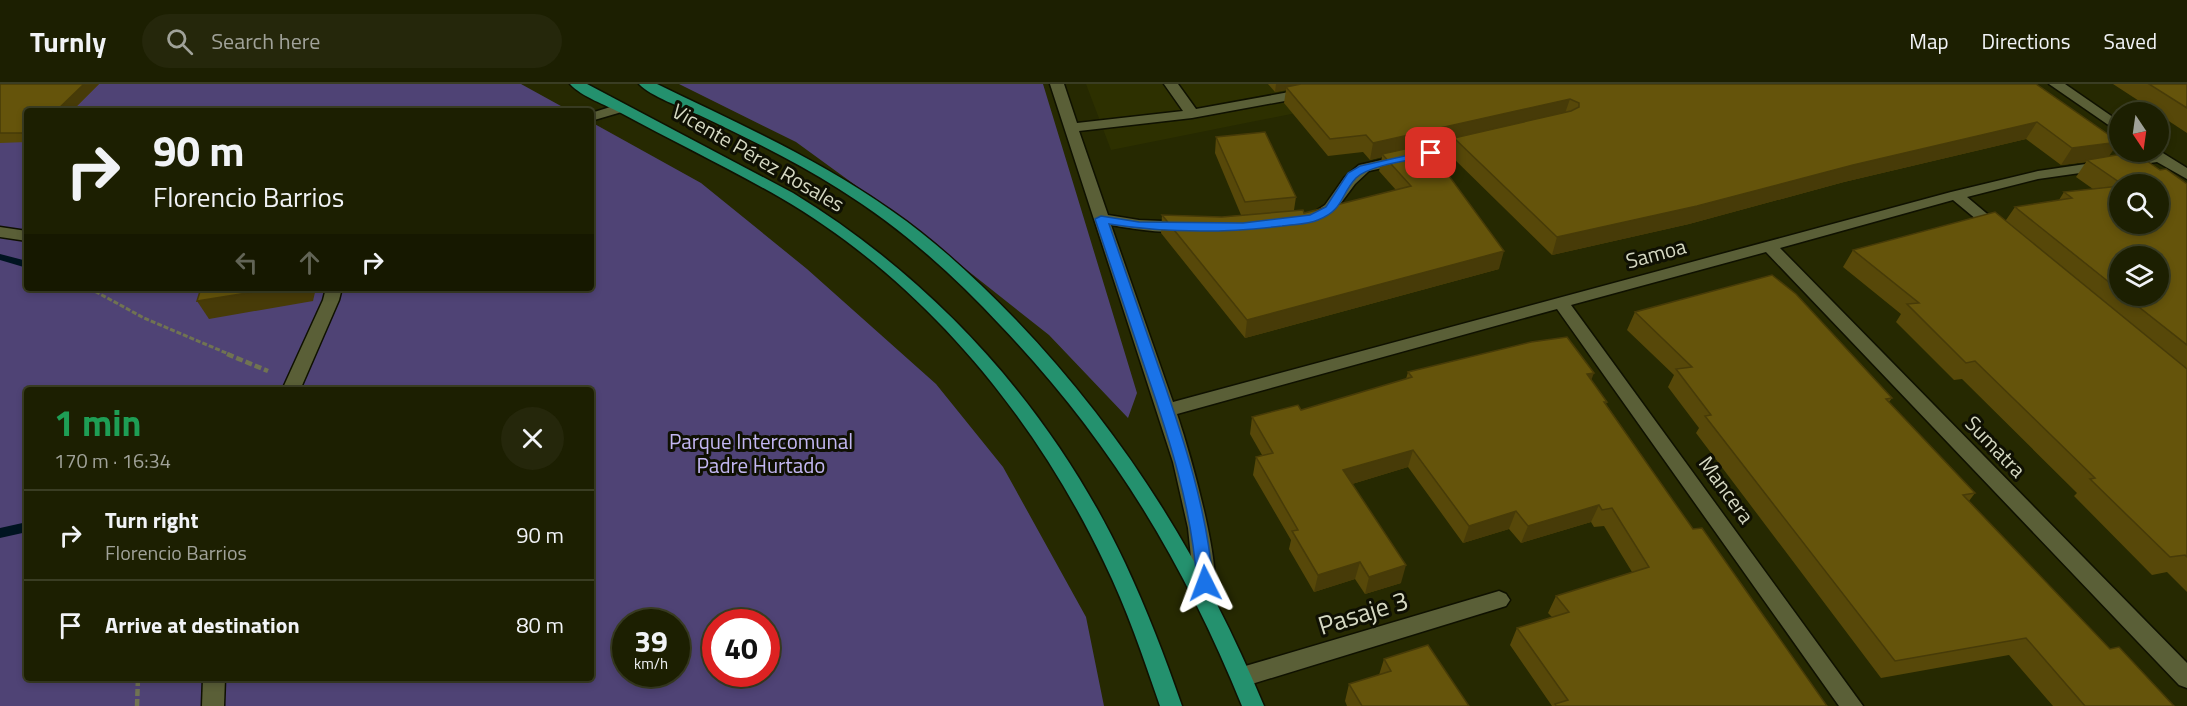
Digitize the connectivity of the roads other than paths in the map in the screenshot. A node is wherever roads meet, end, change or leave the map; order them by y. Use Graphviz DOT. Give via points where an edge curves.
graph roads {
  1 [pos="577,84"];
  2 [pos="646,84"];
  3 [pos="1057,84"];
  4 [pos="1171,84"];
  5 [pos="1355,84"];
  6 [pos="2056,84"];
  7 [pos="620,108"];
  8 [pos="1192,114"];
  9 [pos="594,116"];
  10 [pos="2109,121"];
  11 [pos="1071,128"];
  12 [pos="1487,140"];
  13 [pos="2111,162"];
  14 [pos="2168,162"];
  15 [pos="2187,175"];
  16 [pos="1956,195"];
  17 [pos="1101,219"];
  18 [pos="1301,220"];
  19 [pos="1200,227"];
  20 [pos="0,232"];
  21 [pos="24,236"];
  22 [pos="2009,240"];
  23 [pos="1770,247"];
  24 [pos="333,291"];
  25 [pos="1561,303"];
  26 [pos="293,386"];
  27 [pos="1166,410"];
  28 [pos="1205,596"];
  29 [pos="1499,600"];
  30 [pos="1242,677"];
  31 [pos="2187,678"];
  32 [pos="214,681"];
  33 [pos="213,706"];
  34 [pos="1171,706"];
  35 [pos="1253,706"];
  36 [pos="1852,706"];
  1 -- 7 [label="main road, Vicente Pérez Rosales"];
  2 -- 28 [label="main road, Vicente Pérez Rosales" via="843,185 907,229 942,259 1013,327 1095,421 1146,493"];
  3 -- 11 [label="street"];
  4 -- 8 [label="street"];
  5 -- 8 [label="street"];
  6 -- 10 [label="street"];
  7 -- 9 [label="street"];
  7 -- 34 [label="main road, Vicente Pérez Rosales" via="745,172 827,221 896,273 977,353 1052,448 1086,506 1118,570"];
  8 -- 11 [label="street"];
  11 -- 17 [label="street"];
  12 -- 18 [label="street" via="1364,168 1352,175 1330,209"];
  13 -- 16 [label="street, Samoa"];
  14 -- 15 [label="street"];
  16 -- 22 [label="street"];
  16 -- 23 [label="street, Samoa"];
  17 -- 19 [label="street"];
  17 -- 27 [label="street"];
  20 -- 21 [label="street"];
  23 -- 25 [label="street, Samoa"];
  23 -- 31 [label="street, Sumatra"];
  24 -- 26 [label="street"];
  25 -- 27 [label="street, Samoa"];
  25 -- 36 [label="street, Mancera"];
  27 -- 28 [label="street" via="1202,543"];
  28 -- 30 [label="main road, Vicente Pérez Rosales"];
  29 -- 30 [label="street, Pasaje 3"];
  30 -- 35 [label="main road, Vicente Pérez Rosales"];
  32 -- 33 [label="street"];
}
